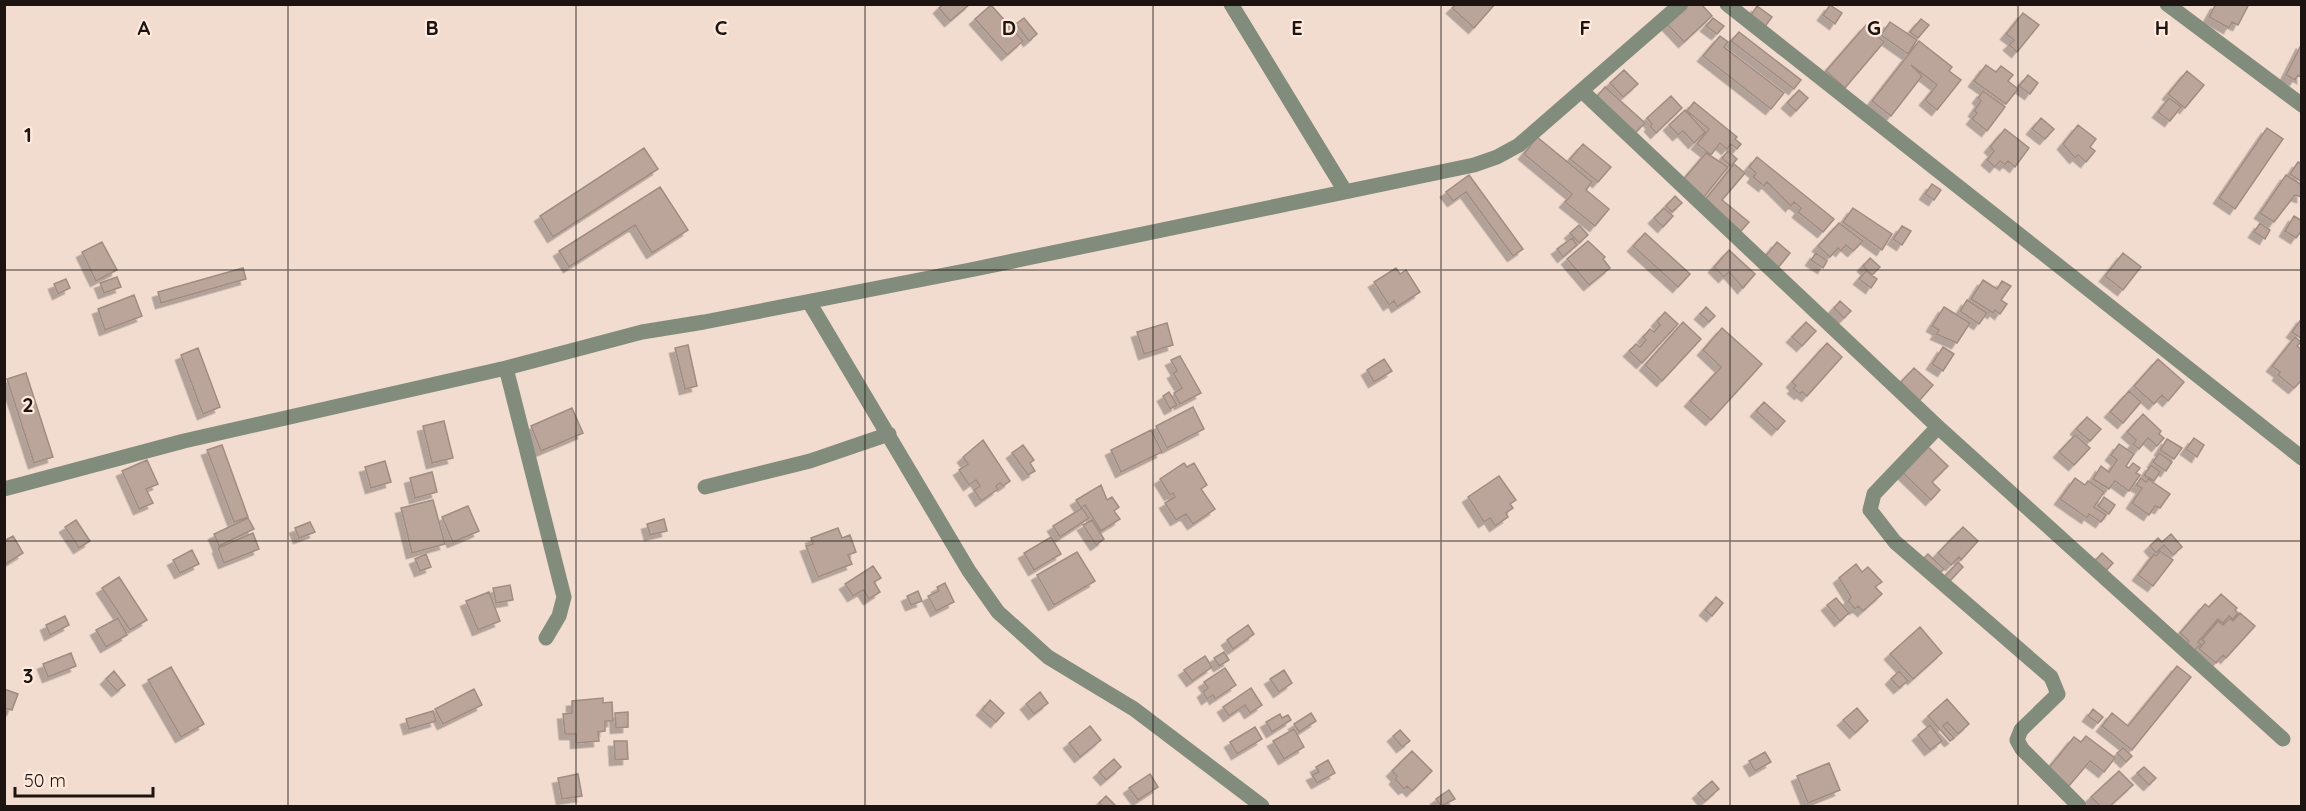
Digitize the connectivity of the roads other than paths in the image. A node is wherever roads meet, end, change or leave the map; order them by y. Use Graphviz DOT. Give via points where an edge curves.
graph roads {
  1 [pos="1231,4"];
  2 [pos="1681,4"];
  3 [pos="1727,4"];
  4 [pos="2167,4"];
  5 [pos="1582,91"];
  6 [pos="2301,105"];
  7 [pos="1345,191"];
  8 [pos="809,302"];
  9 [pos="506,368"];
  10 [pos="1938,427"];
  11 [pos="889,434"];
  12 [pos="2301,458"];
  13 [pos="705,487"];
  14 [pos="4,489"];
  15 [pos="546,638"];
  16 [pos="2283,739"];
  17 [pos="1262,807"];
  18 [pos="2079,807"];
  1 -- 7 [label="street"];
  2 -- 5 [label="street"];
  3 -- 12 [label="street"];
  4 -- 6 [label="street"];
  5 -- 7 [label="street" via="1519,145 1497,157"];
  5 -- 10 [label="street"];
  7 -- 8 [label="street"];
  8 -- 9 [label="street" via="642,332"];
  8 -- 11 [label="street"];
  9 -- 14 [label="street" via="184,441"];
  9 -- 15 [label="street" via="564,597 559,616"];
  10 -- 16 [label="street"];
  10 -- 18 [label="street" via="1875,494 1870,510 1895,542 2051,677 2058,694 2020,730 2017,740"];
  11 -- 13 [label="street" via="810,461"];
  11 -- 17 [label="street" via="969,571 998,612 1048,657 1134,709"];
}
